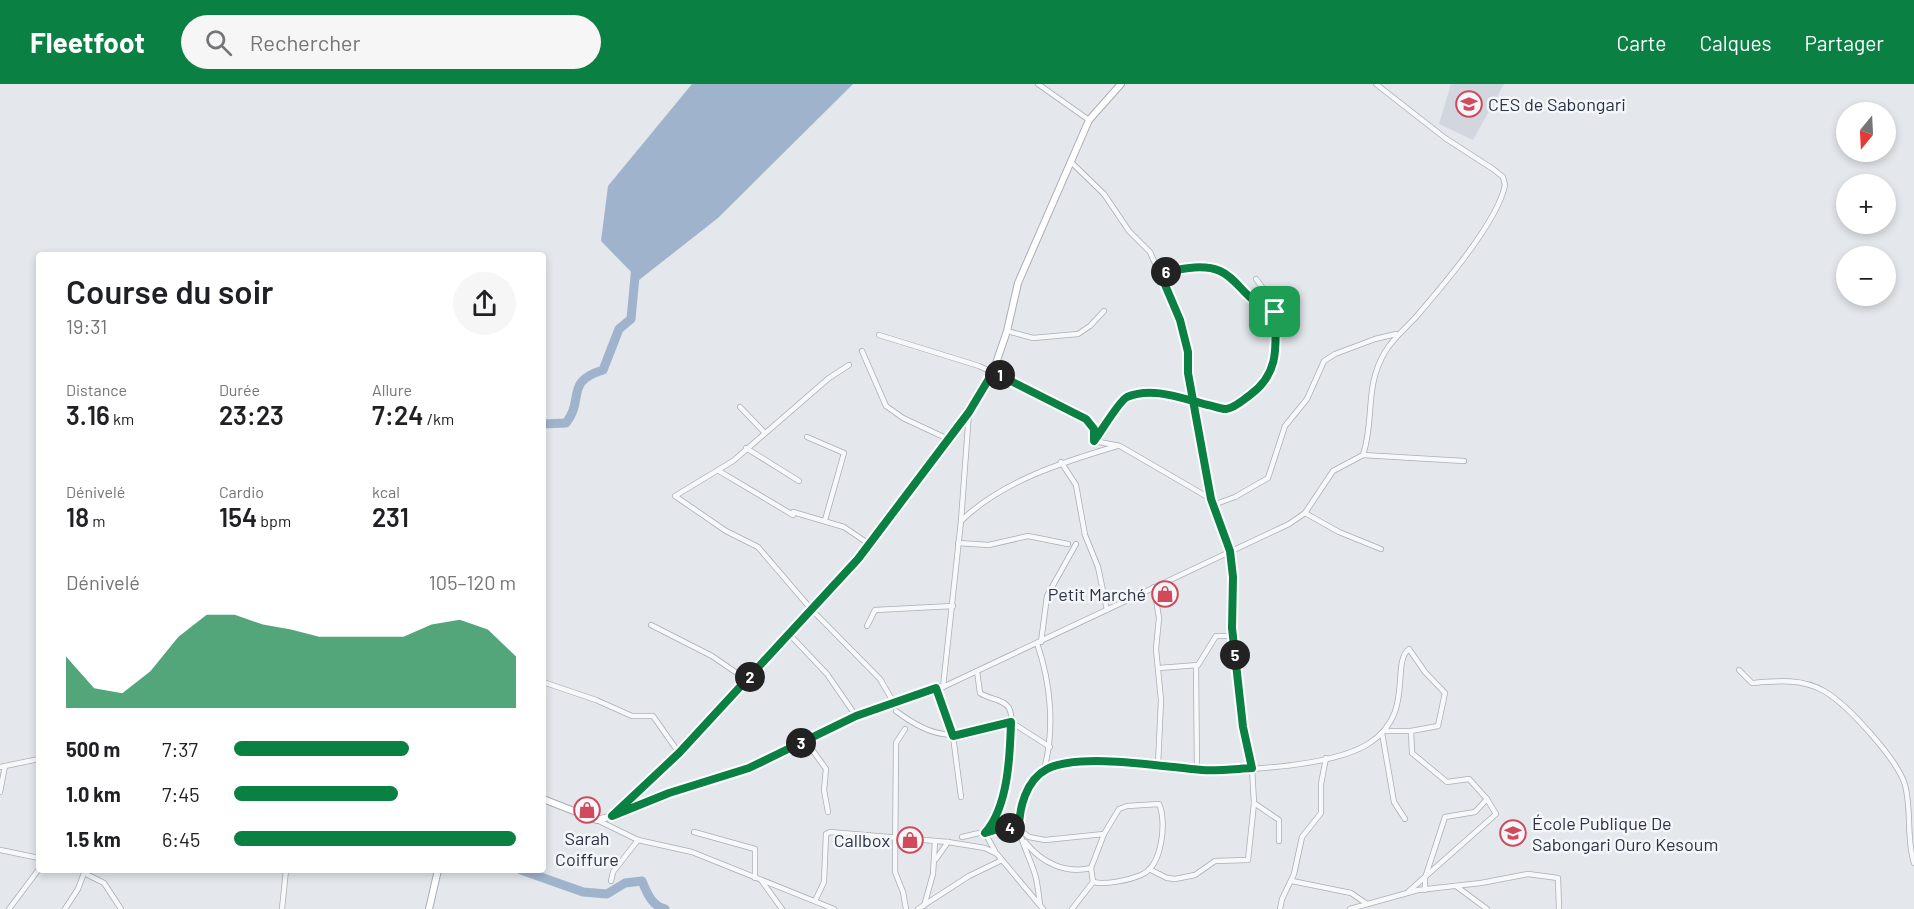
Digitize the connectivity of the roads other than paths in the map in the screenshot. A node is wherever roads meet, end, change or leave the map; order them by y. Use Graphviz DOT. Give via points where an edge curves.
graph roads {
  1 [pos="1038,84"];
  2 [pos="1121,84"];
  3 [pos="1376,84"];
  4 [pos="1089,120"];
  5 [pos="1071,162"];
  6 [pos="1160,273"];
  7 [pos="1256,279"];
  8 [pos="1104,311"];
  9 [pos="1275,312"];
  10 [pos="1007,331"];
  11 [pos="879,334"];
  12 [pos="1396,334"];
  13 [pos="862,351"];
  14 [pos="849,364"];
  15 [pos="993,372"];
  16 [pos="1192,401"];
  17 [pos="740,407"];
  18 [pos="969,412"];
  19 [pos="765,433"];
  20 [pos="807,437"];
  21 [pos="948,439"];
  22 [pos="1094,441"];
  23 [pos="1120,446"];
  24 [pos="746,448"];
  25 [pos="1363,455"];
  26 [pos="1464,461"];
  27 [pos="1061,462"];
  28 [pos="719,471"];
  29 [pos="799,481"];
  30 [pos="1212,502"];
  31 [pos="1305,513"];
  32 [pos="825,520"];
  33 [pos="962,521"];
  34 [pos="958,543"];
  35 [pos="869,544"];
  36 [pos="1068,544"];
  37 [pos="1076,544"];
  38 [pos="1381,549"];
  39 [pos="1230,551"];
  40 [pos="1154,587"];
  41 [pos="954,606"];
  42 [pos="811,609"];
  43 [pos="1107,610"];
  44 [pos="651,625"];
  45 [pos="867,626"];
  46 [pos="790,635"];
  47 [pos="1232,636"];
  48 [pos="1040,642"];
  49 [pos="1196,666"];
  50 [pos="1159,668"];
  51 [pos="1739,670"];
  52 [pos="977,671"];
  53 [pos="747,680"];
  54 [pos="546,683"];
  55 [pos="944,687"];
  56 [pos="936,688"];
  57 [pos="894,703"];
  58 [pos="896,711"];
  59 [pos="856,716"];
  60 [pos="1011,722"];
  61 [pos="905,729"];
  62 [pos="1411,731"];
  63 [pos="1383,732"];
  64 [pos="953,736"];
  65 [pos="806,741"];
  66 [pos="1050,747"];
  67 [pos="679,753"];
  68 [pos="1326,758"];
  69 [pos="36,760"];
  70 [pos="1158,765"];
  71 [pos="2,767"];
  72 [pos="1252,768"];
  73 [pos="1197,770"];
  74 [pos="1044,771"];
  75 [pos="0,792"];
  76 [pos="960,797"];
  77 [pos="1487,799"];
  78 [pos="546,801"];
  79 [pos="1254,803"];
  80 [pos="828,812"];
  81 [pos="612,816"];
  82 [pos="1405,819"];
  83 [pos="597,820"];
  84 [pos="1019,829"];
  85 [pos="694,832"];
  86 [pos="985,833"];
  87 [pos="1104,834"];
  88 [pos="962,837"];
  89 [pos="896,838"];
  90 [pos="638,840"];
  91 [pos="1024,840"];
  92 [pos="935,841"];
  93 [pos="1280,841"];
  94 [pos="948,842"];
  95 [pos="0,850"];
  96 [pos="997,854"];
  97 [pos="36,857"];
  98 [pos="1002,860"];
  99 [pos="934,861"];
  100 [pos="1914,863"];
  101 [pos="1091,868"];
  102 [pos="1149,869"];
  103 [pos="36,873"];
  104 [pos="84,873"];
  105 [pos="286,873"];
  106 [pos="437,873"];
  107 [pos="1425,878"];
  108 [pos="758,879"];
  109 [pos="610,881"];
  110 [pos="1292,881"];
  111 [pos="1093,882"];
  112 [pos="1455,886"];
  113 [pos="1425,890"];
  114 [pos="1409,891"];
  115 [pos="814,901"];
  116 [pos="1367,904"];
  117 [pos="924,906"];
  118 [pos="1042,907"];
  119 [pos="9,909"];
  120 [pos="65,909"];
  121 [pos="120,909"];
  122 [pos="282,909"];
  123 [pos="429,909"];
  124 [pos="782,909"];
  125 [pos="834,909"];
  126 [pos="906,909"];
  127 [pos="918,909"];
  128 [pos="1072,909"];
  129 [pos="1280,909"];
  130 [pos="1350,909"];
  131 [pos="1487,909"];
  132 [pos="1558,909"];
  1 -- 4 [label="street"];
  2 -- 4 [label="street"];
  3 -- 12 [label="street" via="1444,138 1494,168 1505,185 1463,260 1410,324"];
  4 -- 5 [label="street"];
  5 -- 6 [label="street" via="1104,194 1150,252"];
  5 -- 10 [label="street" via="1014,294"];
  6 -- 9 [label="street" via="1218,270 1255,303"];
  6 -- 16 [label="street" via="1180,320 1188,352"];
  7 -- 9 [label="street" via="1267,292"];
  8 -- 10 [label="street" via="1077,334 1033,338"];
  9 -- 16 [label="street" via="1276,344 1267,381 1228,409"];
  10 -- 15 [label="street"];
  11 -- 15 [label="street"];
  12 -- 25 [label="street" via="1371,382"];
  12 -- 30 [label="street" via="1346,349 1324,361 1307,399 1285,426 1268,478 1235,497"];
  13 -- 21 [label="street" via="886,406"];
  14 -- 19 [label="street"];
  15 -- 18 [label="street"];
  15 -- 22 [label="street" via="1086,419 1094,429"];
  16 -- 22 [label="street" via="1146,392 1125,398"];
  16 -- 30 [label="street"];
  17 -- 19 [label="street"];
  18 -- 21 [label="street"];
  18 -- 33 [label="street"];
  19 -- 24 [label="street"];
  20 -- 32 [label="street" via="844,453"];
  21 -- 35 [label="street"];
  22 -- 23 [label="street"];
  23 -- 27 [label="street"];
  23 -- 30 [label="street"];
  24 -- 28 [label="street"];
  24 -- 29 [label="street"];
  25 -- 26 [label="street"];
  25 -- 31 [label="street" via="1333,471"];
  27 -- 33 [label="street" via="1002,490"];
  27 -- 43 [label="street" via="1076,485"];
  28 -- 32 [label="street" via="793,514"];
  28 -- 42 [label="street" via="675,496 726,531 754,544"];
  30 -- 39 [label="street"];
  31 -- 38 [label="street"];
  31 -- 39 [label="street"];
  32 -- 35 [label="street"];
  33 -- 34 [label="street"];
  34 -- 36 [label="street" via="989,545 1028,536"];
  34 -- 41 [label="street"];
  35 -- 42 [label="street"];
  37 -- 48 [label="street" via="1047,596"];
  39 -- 40 [label="street"];
  39 -- 47 [label="street"];
  40 -- 43 [label="street"];
  40 -- 50 [label="street" via="1159,618"];
  41 -- 45 [label="street" via="875,610"];
  41 -- 55 [label="street"];
  42 -- 46 [label="street"];
  42 -- 57 [label="street" via="880,679"];
  43 -- 48 [label="street"];
  44 -- 53 [label="street"];
  46 -- 53 [label="street"];
  46 -- 59 [label="street" via="827,674"];
  47 -- 49 [label="street" via="1216,636"];
  47 -- 72 [label="street"];
  48 -- 52 [label="street"];
  48 -- 66 [label="street" via="1049,690"];
  49 -- 50 [label="street"];
  49 -- 73 [label="street"];
  50 -- 70 [label="street"];
  51 -- 100 [label="street" via="1752,683 1791,680 1824,691 1890,756 1905,783"];
  52 -- 55 [label="street"];
  52 -- 60 [label="street" via="980,693 1007,705"];
  53 -- 67 [label="street"];
  54 -- 67 [label="street" via="632,716 653,716"];
  55 -- 56 [label="street"];
  56 -- 57 [label="street"];
  56 -- 64 [label="street"];
  57 -- 59 [label="street"];
  58 -- 64 [label="street" via="921,729"];
  59 -- 65 [label="street"];
  60 -- 64 [label="street"];
  60 -- 66 [label="street"];
  60 -- 86 [label="street" via="996,821"];
  61 -- 89 [label="street" via="896,743"];
  62 -- 63 [label="street"];
  62 -- 63 [label="street" via="1438,726 1445,693 1408,649 1402,659 1398,706"];
  62 -- 77 [label="street" via="1412,753 1433,773 1447,783 1469,778"];
  63 -- 68 [label="street" via="1367,745"];
  63 -- 82 [label="street" via="1394,802"];
  64 -- 76 [label="street"];
  65 -- 80 [label="street" via="826,769"];
  65 -- 81 [label="street" via="727,776"];
  66 -- 74 [label="street"];
  67 -- 81 [label="street"];
  68 -- 72 [label="street"];
  68 -- 110 [label="street" via="1321,813 1302,837"];
  69 -- 71 [label="street"];
  70 -- 73 [label="street"];
  70 -- 74 [label="street" via="1104,762 1055,766"];
  71 -- 75 [label="street"];
  72 -- 73 [label="street"];
  72 -- 79 [label="street"];
  74 -- 84 [label="street" via="1026,794"];
  77 -- 107 [label="street" via="1474,812 1445,817"];
  77 -- 107 [label="street" via="1496,814"];
  78 -- 83 [label="street"];
  79 -- 93 [label="street" via="1279,820"];
  79 -- 102 [label="street" via="1248,860 1215,861 1195,874 1175,879"];
  81 -- 83 [label="street"];
  83 -- 90 [label="street"];
  84 -- 86 [label="street" via="1005,827"];
  84 -- 87 [label="street" via="1029,837 1046,840"];
  84 -- 91 [label="street"];
  85 -- 108 [label="street" via="755,849"];
  86 -- 88 [label="street"];
  86 -- 96 [label="street"];
  87 -- 101 [label="street"];
  87 -- 102 [label="street" via="1119,809 1159,804 1161,843"];
  89 -- 92 [label="street"];
  89 -- 115 [label="street" via="827,833 824,882"];
  89 -- 126 [label="street" via="894,872"];
  90 -- 108 [label="street" via="692,852"];
  90 -- 109 [label="street"];
  91 -- 101 [label="street" via="1055,866"];
  91 -- 118 [label="street"];
  92 -- 94 [label="street"];
  92 -- 99 [label="street"];
  94 -- 96 [label="street"];
  94 -- 99 [label="street"];
  95 -- 97 [label="street"];
  96 -- 98 [label="street"];
  98 -- 117 [label="street"];
  98 -- 118 [label="street"];
  99 -- 117 [label="street"];
  101 -- 111 [label="street"];
  102 -- 111 [label="street" via="1112,882"];
  103 -- 119 [label="street"];
  104 -- 120 [label="street"];
  104 -- 121 [label="street" via="104,883"];
  105 -- 122 [label="street"];
  106 -- 123 [label="street"];
  107 -- 113 [label="street"];
  107 -- 114 [label="street"];
  108 -- 115 [label="street"];
  108 -- 124 [label="street"];
  110 -- 116 [label="street" via="1351,893"];
  110 -- 129 [label="street"];
  111 -- 128 [label="street"];
  112 -- 113 [label="street"];
  112 -- 131 [label="street"];
  112 -- 132 [label="street" via="1528,874 1553,875 1560,881"];
  113 -- 114 [label="street"];
  114 -- 116 [label="street"];
  115 -- 125 [label="street"];
  116 -- 130 [label="street"];
  117 -- 127 [label="street"];
}
